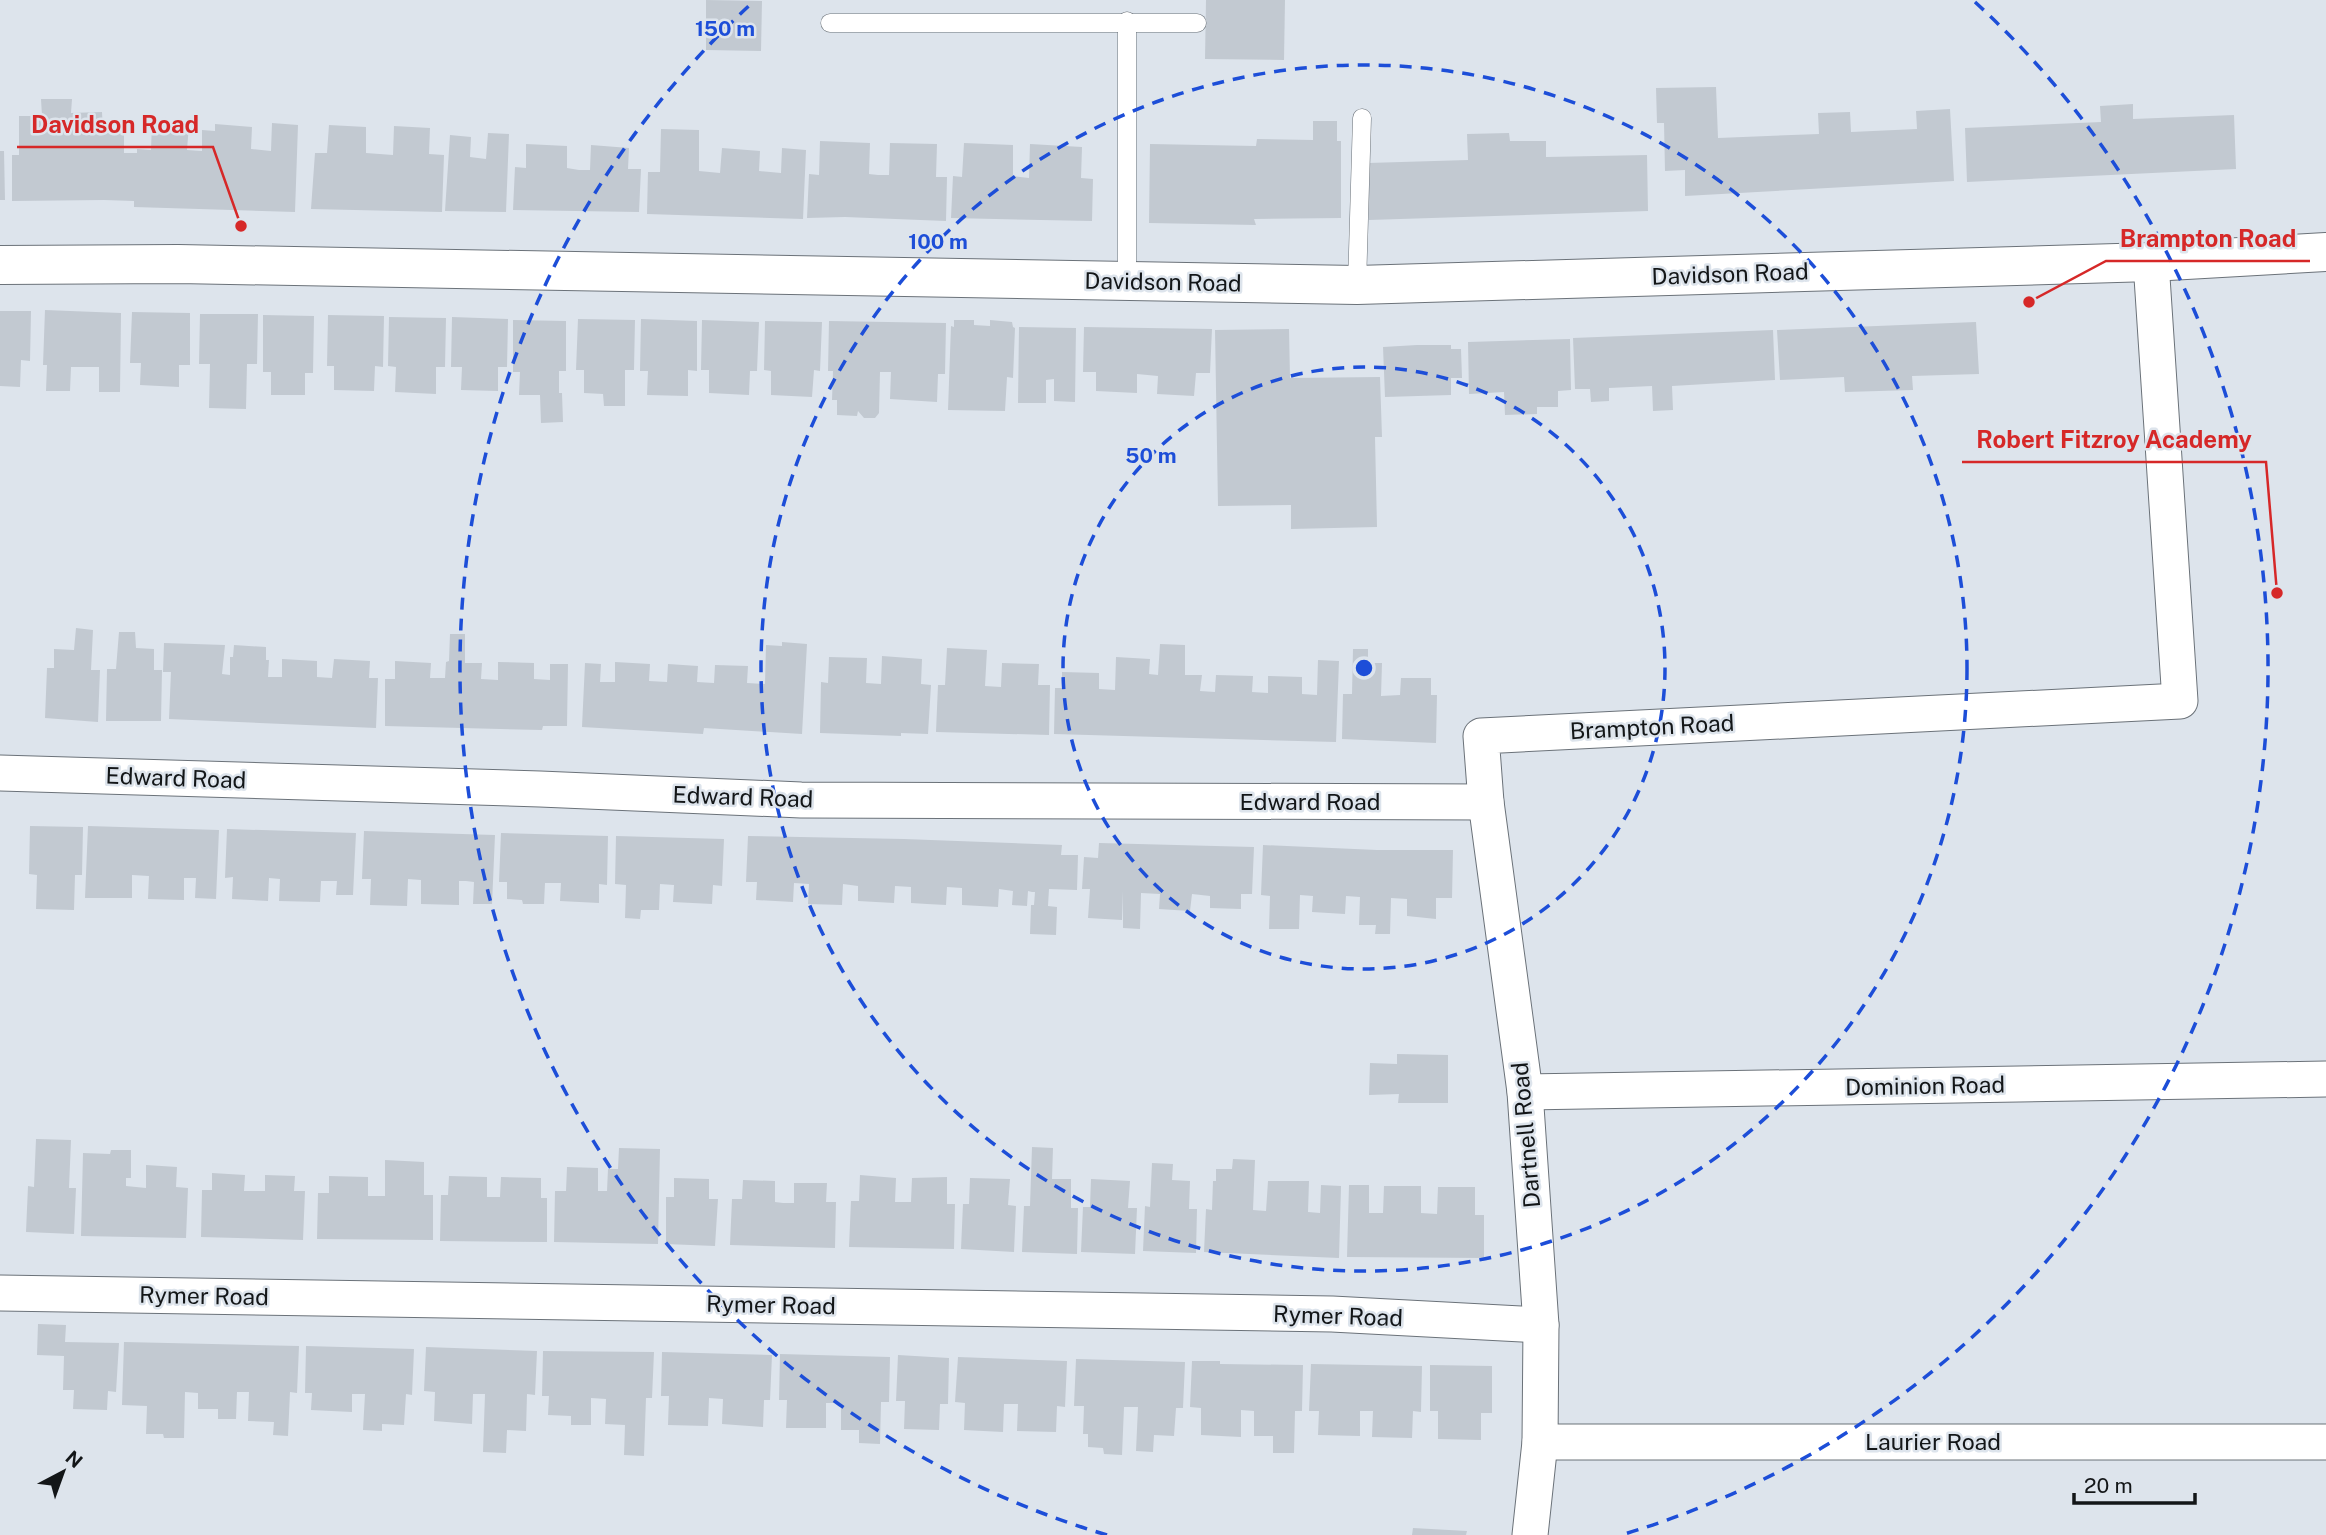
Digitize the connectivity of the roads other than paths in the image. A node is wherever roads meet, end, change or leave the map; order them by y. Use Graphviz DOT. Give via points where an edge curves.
graph roads {
  1 [pos="1127,21"];
  2 [pos="830,23"];
  3 [pos="1196,23"];
  4 [pos="1362,118"];
  5 [pos="2326,252"];
  6 [pos="2151,262"];
  7 [pos="0,265"];
  8 [pos="1128,282"];
  9 [pos="1357,285"];
  10 [pos="1481,736"];
  11 [pos="0,773"];
  12 [pos="1486,802"];
  13 [pos="2326,1079"];
  14 [pos="1525,1092"];
  15 [pos="0,1293"];
  16 [pos="1541,1325"];
  17 [pos="1540,1442"];
  18 [pos="2326,1442"];
  19 [pos="1530,1535"];
  1 -- 2 [label="lane"];
  1 -- 3 [label="lane"];
  1 -- 8 [label="lane"];
  4 -- 9 [label="lane"];
  5 -- 6 [label="street, Davidson Road"];
  6 -- 9 [label="street, Davidson Road"];
  6 -- 10 [label="street, Brampton Road" via="2180,701"];
  7 -- 8 [label="street, Davidson Road" via="178,264"];
  8 -- 9 [label="street, Davidson Road"];
  10 -- 12 [label="street, Dartnell Road"];
  11 -- 12 [label="street, Edward Road" via="801,800"];
  12 -- 14 [label="street, Dartnell Road"];
  13 -- 14 [label="street, Dominion Road"];
  14 -- 16 [label="street, Dartnell Road"];
  15 -- 16 [label="street, Rymer Road" via="1332,1314"];
  16 -- 17 [label="street, Dartnell Road"];
  17 -- 18 [label="street, Laurier Road"];
  17 -- 19 [label="street, Dartnell Road"];
}
